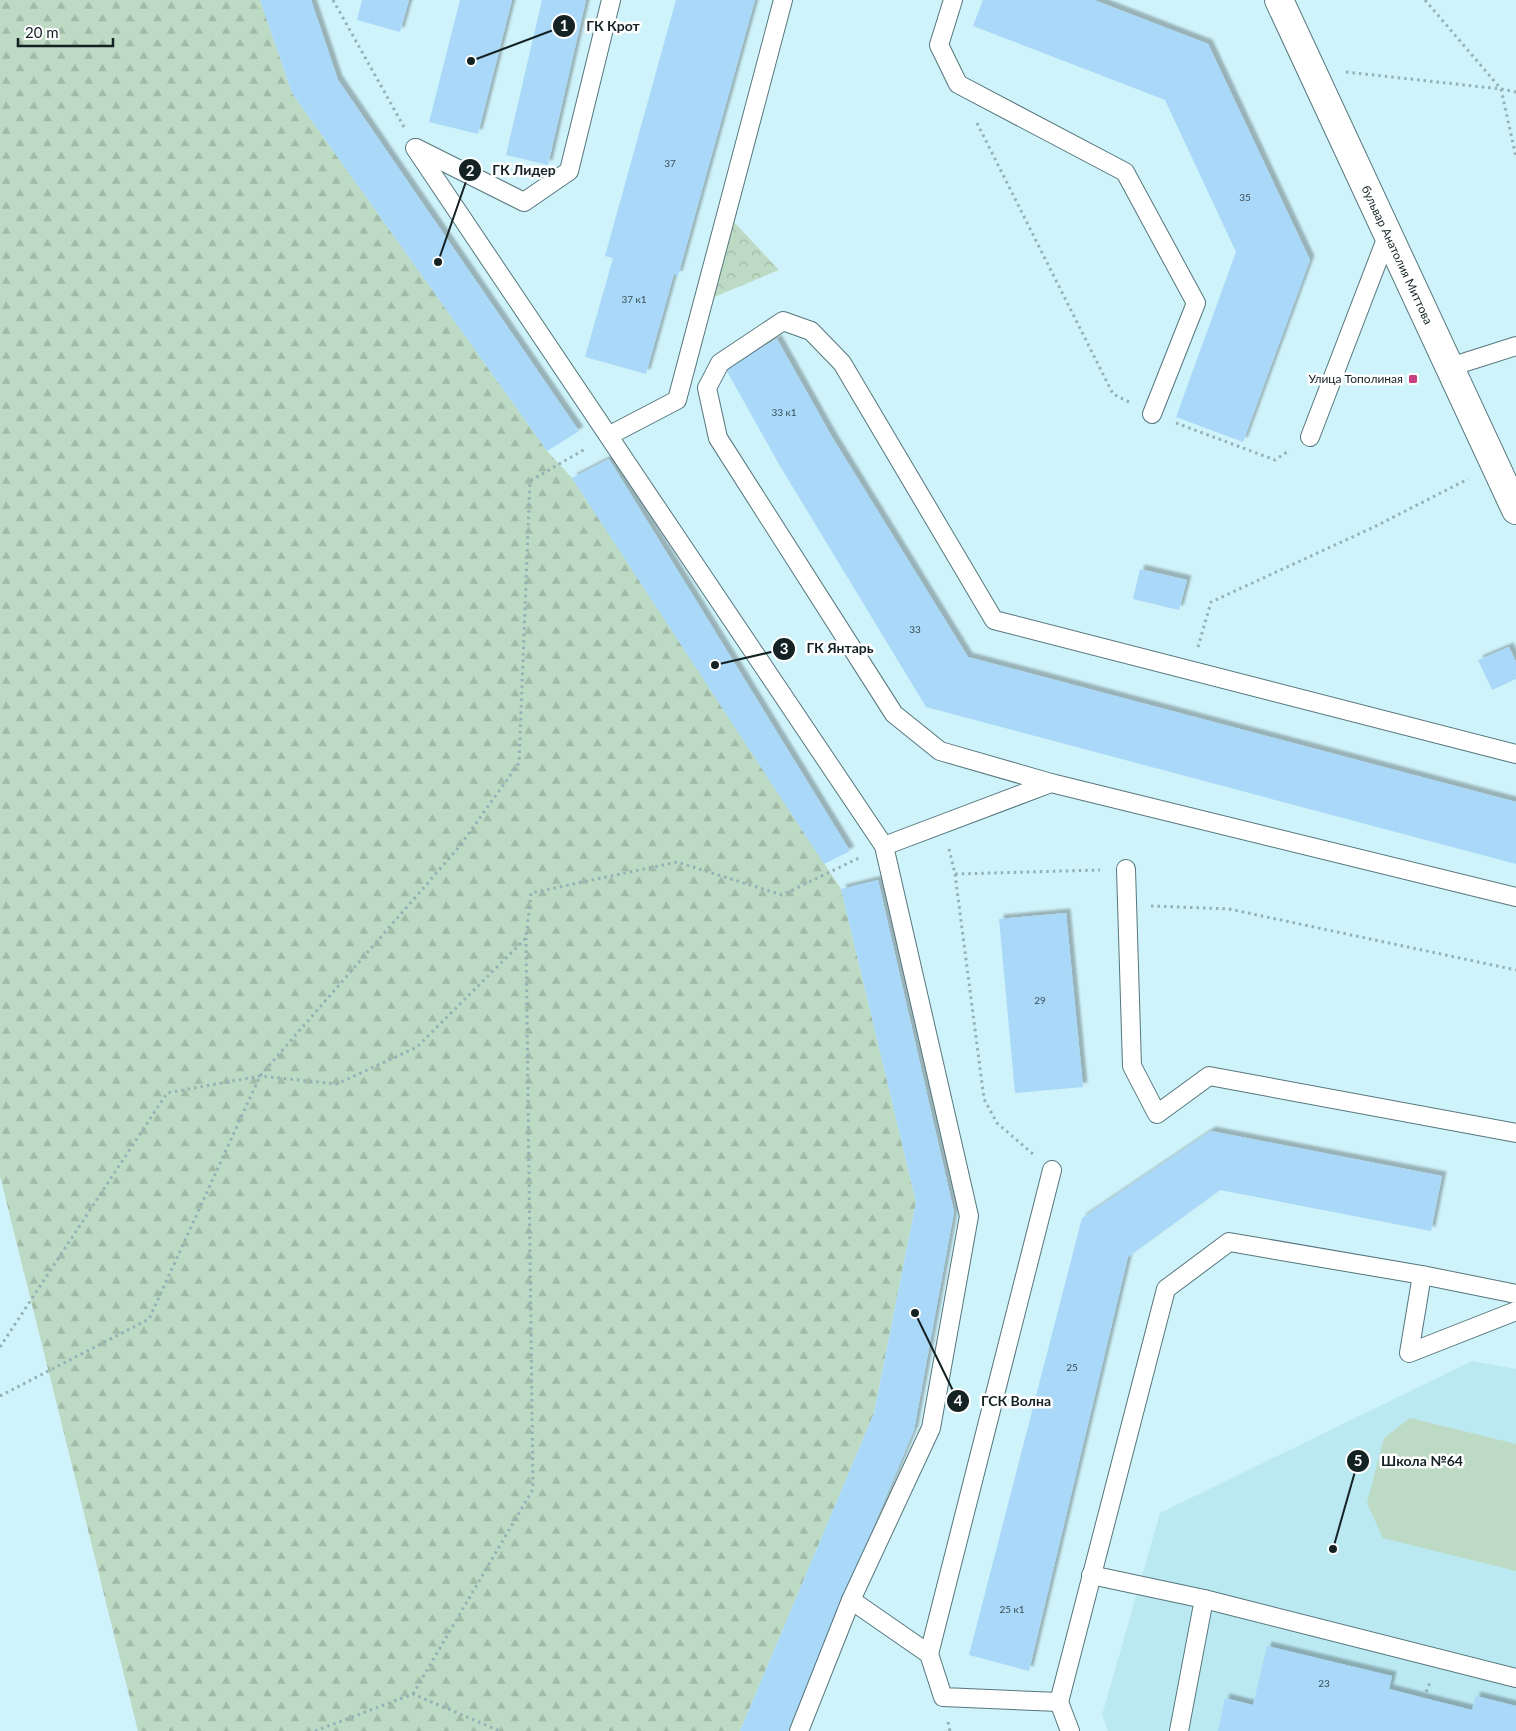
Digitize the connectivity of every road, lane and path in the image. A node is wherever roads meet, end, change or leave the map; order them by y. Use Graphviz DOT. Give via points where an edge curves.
graph roads {
  1 [pos="333,0"];
  2 [pos="610,0"];
  3 [pos="783,0"];
  4 [pos="953,0"];
  5 [pos="1277,0"];
  6 [pos="1426,0"];
  7 [pos="1310,68"];
  8 [pos="958,84"];
  9 [pos="1501,89"];
  10 [pos="1516,92"];
  11 [pos="415,148"];
  12 [pos="1516,157"];
  13 [pos="1388,234"];
  14 [pos="1516,346"];
  15 [pos="1450,367"];
  16 [pos="1152,414"];
  17 [pos="610,435"];
  18 [pos="1310,436"];
  19 [pos="1495,465"];
  20 [pos="1514,500"];
  21 [pos="1192,671"];
  22 [pos="1516,754"];
  23 [pos="1051,783"];
  24 [pos="944,823"];
  25 [pos="884,846"];
  26 [pos="1126,869"];
  27 [pos="955,874"];
  28 [pos="1516,897"];
  29 [pos="1127,906"];
  30 [pos="526,938"];
  31 [pos="1516,970"];
  32 [pos="260,1076"];
  33 [pos="1516,1133"];
  34 [pos="1052,1170"];
  35 [pos="1422,1276"];
  36 [pos="1516,1294"];
  37 [pos="1516,1311"];
  38 [pos="0,1347"];
  39 [pos="0,1396"];
  40 [pos="1091,1575"];
  41 [pos="1204,1599"];
  42 [pos="851,1600"];
  43 [pos="929,1654"];
  44 [pos="1516,1678"];
  45 [pos="413,1694"];
  46 [pos="1059,1702"];
  47 [pos="315,1731"];
  48 [pos="500,1731"];
  49 [pos="800,1731"];
  50 [pos="1070,1731"];
  51 [pos="1179,1731"];
  1 -- 11 [label="path"];
  2 -- 11 [label="lane" via="569,171 524,202"];
  3 -- 17 [label="lane" via="677,400"];
  4 -- 8 [label="lane" via="939,45"];
  5 -- 7 [label="street, бульвар Анатолия Миттова"];
  6 -- 9 [label="path"];
  7 -- 9 [label="path"];
  7 -- 13 [label="street, бульвар Анатолия Миттова"];
  8 -- 16 [label="path" via="1113,394"];
  8 -- 16 [label="lane" via="1126,172 1196,303"];
  9 -- 10 [label="path"];
  9 -- 12 [label="path"];
  11 -- 17 [label="lane"];
  13 -- 15 [label="street, бульвар Анатолия Миттова"];
  13 -- 18 [label="lane"];
  14 -- 15 [label="lane"];
  15 -- 19 [label="street, бульвар Анатолия Миттова"];
  16 -- 18 [label="path" via="1275,460"];
  17 -- 25 [label="lane"];
  17 -- 32 [label="path" via="530,481 519,763 459,847"];
  19 -- 20 [label="street, бульвар Анатолия Миттова"];
  19 -- 21 [label="path" via="1374,527 1212,602"];
  21 -- 22 [label="lane"];
  21 -- 23 [label="lane" via="994,620 842,363 811,331 783,321 720,363 707,388 718,438 894,714 940,751"];
  23 -- 24 [label="lane"];
  23 -- 28 [label="lane"];
  24 -- 25 [label="lane"];
  24 -- 27 [label="path"];
  25 -- 30 [label="path" via="782,895 677,862 531,894"];
  25 -- 42 [label="lane" via="970,1216 931,1428"];
  26 -- 27 [label="path"];
  26 -- 29 [label="lane"];
  27 -- 34 [label="path" via="984,1100 997,1123"];
  29 -- 31 [label="path" via="1229,909"];
  29 -- 33 [label="lane" via="1132,1066 1157,1114 1209,1076"];
  30 -- 32 [label="path" via="416,1047 338,1084"];
  30 -- 45 [label="path" via="533,1489"];
  32 -- 38 [label="path" via="167,1093"];
  32 -- 39 [label="path" via="149,1319"];
  34 -- 43 [label="lane"];
  35 -- 36 [label="lane"];
  35 -- 37 [label="lane" via="1409,1353"];
  35 -- 40 [label="lane" via="1230,1242 1166,1289"];
  40 -- 41 [label="lane"];
  40 -- 46 [label="lane"];
  41 -- 44 [label="lane"];
  41 -- 51 [label="lane"];
  42 -- 43 [label="lane"];
  42 -- 49 [label="lane"];
  43 -- 46 [label="lane" via="943,1697"];
  45 -- 47 [label="path"];
  45 -- 48 [label="path"];
  46 -- 50 [label="lane"];
}
